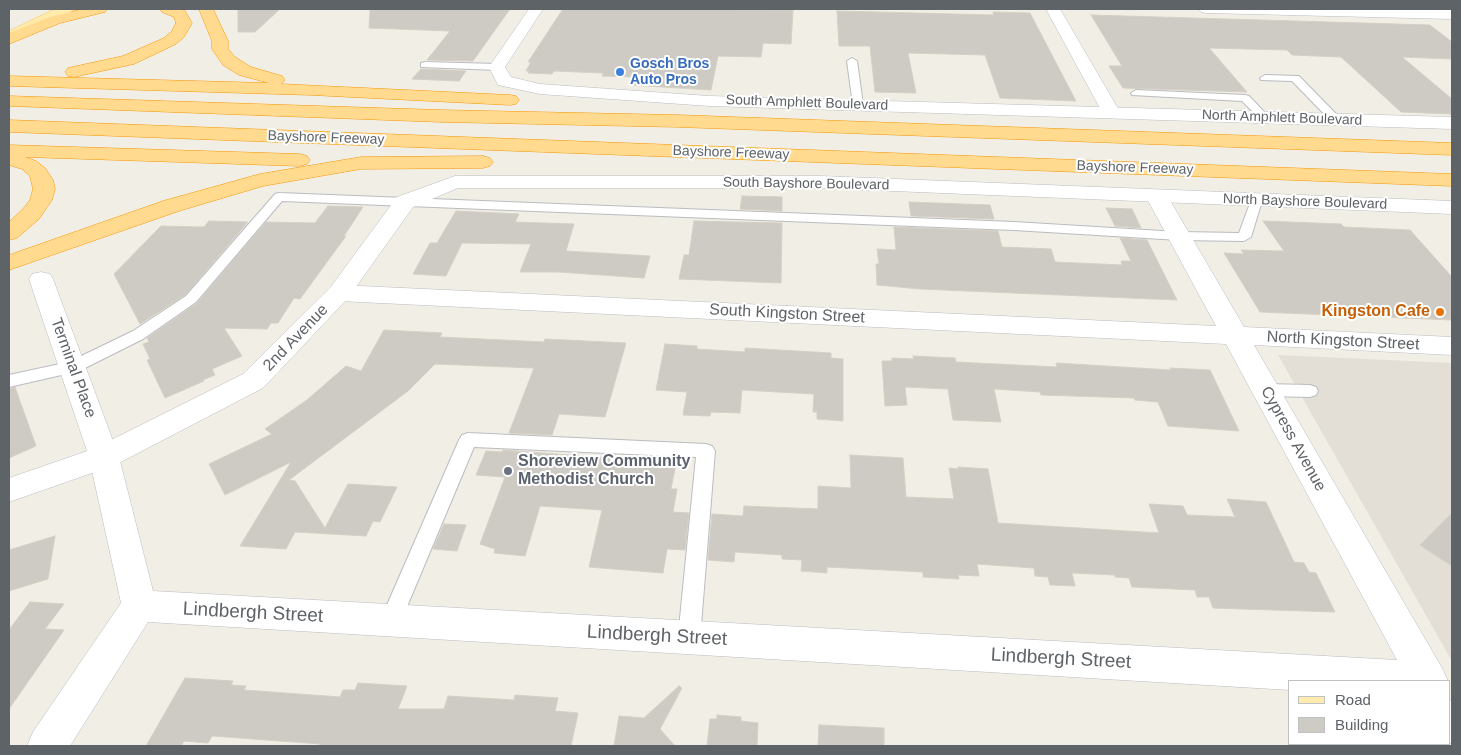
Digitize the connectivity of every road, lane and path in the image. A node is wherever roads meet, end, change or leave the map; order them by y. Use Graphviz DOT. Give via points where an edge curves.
graph roads {
  1 [pos="66,9"];
  2 [pos="100,9"];
  3 [pos="167,9"];
  4 [pos="536,9"];
  5 [pos="1053,9"];
  6 [pos="1206,9"];
  7 [pos="207,11"];
  8 [pos="1444,15"];
  9 [pos="9,38"];
  10 [pos="852,62"];
  11 [pos="425,65"];
  12 [pos="501,74"];
  13 [pos="9,76"];
  14 [pos="1265,78"];
  15 [pos="9,81"];
  16 [pos="311,90"];
  17 [pos="1136,93"];
  18 [pos="9,101"];
  19 [pos="858,105"];
  20 [pos="1111,112"];
  21 [pos="1264,117"];
  22 [pos="1335,119"];
  23 [pos="678,122"];
  24 [pos="1452,123"];
  25 [pos="9,126"];
  26 [pos="1452,149"];
  27 [pos="9,151"];
  28 [pos="894,158"];
  29 [pos="9,159"];
  30 [pos="360,164"];
  31 [pos="1452,180"];
  32 [pos="1157,197"];
  33 [pos="1256,201"];
  34 [pos="405,202"];
  35 [pos="1452,208"];
  36 [pos="9,233"];
  37 [pos="1179,236"];
  38 [pos="9,263"];
  39 [pos="41,279"];
  40 [pos="339,293"];
  41 [pos="1234,335"];
  42 [pos="1452,346"];
  43 [pos="73,367"];
  44 [pos="9,380"];
  45 [pos="1265,390"];
  46 [pos="1310,391"];
  47 [pos="104,457"];
  48 [pos="9,490"];
  49 [pos="139,606"];
  50 [pos="391,621"];
  51 [pos="689,638"];
  52 [pos="1412,680"];
  53 [pos="1428,680"];
  54 [pos="46,746"];
  1 -- 9 [label="main road"];
  2 -- 9 [label="highway" via="55,20"];
  3 -- 13 [label="highway" via="180,14 183,28 170,41 151,51 92,69"];
  4 -- 12 [label="street"];
  5 -- 20 [label="street"];
  6 -- 8 [label="street"];
  7 -- 16 [label="highway" via="220,41 220,49 230,61 257,75"];
  10 -- 19 [label="lane"];
  11 -- 12 [label="lane"];
  12 -- 19 [label="street, South Amphlett Boulevard" via="540,89 709,101"];
  14 -- 22 [label="lane" via="1295,78"];
  15 -- 16 [label="highway"];
  16 -- 23 [label="highway" via="591,105"];
  17 -- 21 [label="lane" via="1245,98"];
  18 -- 23 [label="highway, Bayshore Freeway"];
  19 -- 20 [label="street, South Amphlett Boulevard"];
  20 -- 21 [label="street, North Amphlett Boulevard"];
  21 -- 22 [label="street, North Amphlett Boulevard"];
  22 -- 24 [label="street, North Amphlett Boulevard"];
  23 -- 26 [label="highway, Bayshore Freeway"];
  25 -- 28 [label="highway, Bayshore Freeway"];
  27 -- 30 [label="highway" via="349,160"];
  28 -- 30 [label="highway" via="669,164"];
  28 -- 31 [label="highway, Bayshore Freeway"];
  29 -- 36 [label="highway" via="38,172 44,189 31,214"];
  30 -- 38 [label="highway" via="233,186"];
  32 -- 33 [label="street, North Bayshore Boulevard"];
  32 -- 34 [label="street, South Bayshore Boulevard" via="820,182 455,182"];
  32 -- 37 [label="street, Cypress Avenue"];
  33 -- 35 [label="street, North Bayshore Boulevard"];
  33 -- 37 [label="lane" via="1244,237"];
  34 -- 37 [label="lane" via="1014,226"];
  34 -- 40 [label="street, 2nd Avenue"];
  34 -- 43 [label="lane" via="279,198 191,299 138,335"];
  37 -- 41 [label="street, Cypress Avenue"];
  39 -- 43 [label="street, Terminal Place"];
  40 -- 41 [label="street, South Kingston Street"];
  40 -- 47 [label="street, 2nd Avenue" via="253,381"];
  41 -- 42 [label="street, North Kingston Street"];
  41 -- 45 [label="street, Cypress Avenue"];
  43 -- 44 [label="lane"];
  43 -- 47 [label="street, Terminal Place"];
  45 -- 46 [label="lane"];
  45 -- 53 [label="street, Cypress Avenue"];
  47 -- 48 [label="street"];
  47 -- 49 [label="street"];
  49 -- 50 [label="street, Lindbergh Street"];
  49 -- 54 [label="street"];
  50 -- 51 [label="street, Lindbergh Street"];
  50 -- 51 [label="lane" via="468,440 706,451"];
  51 -- 52 [label="street, Lindbergh Street"];
}
